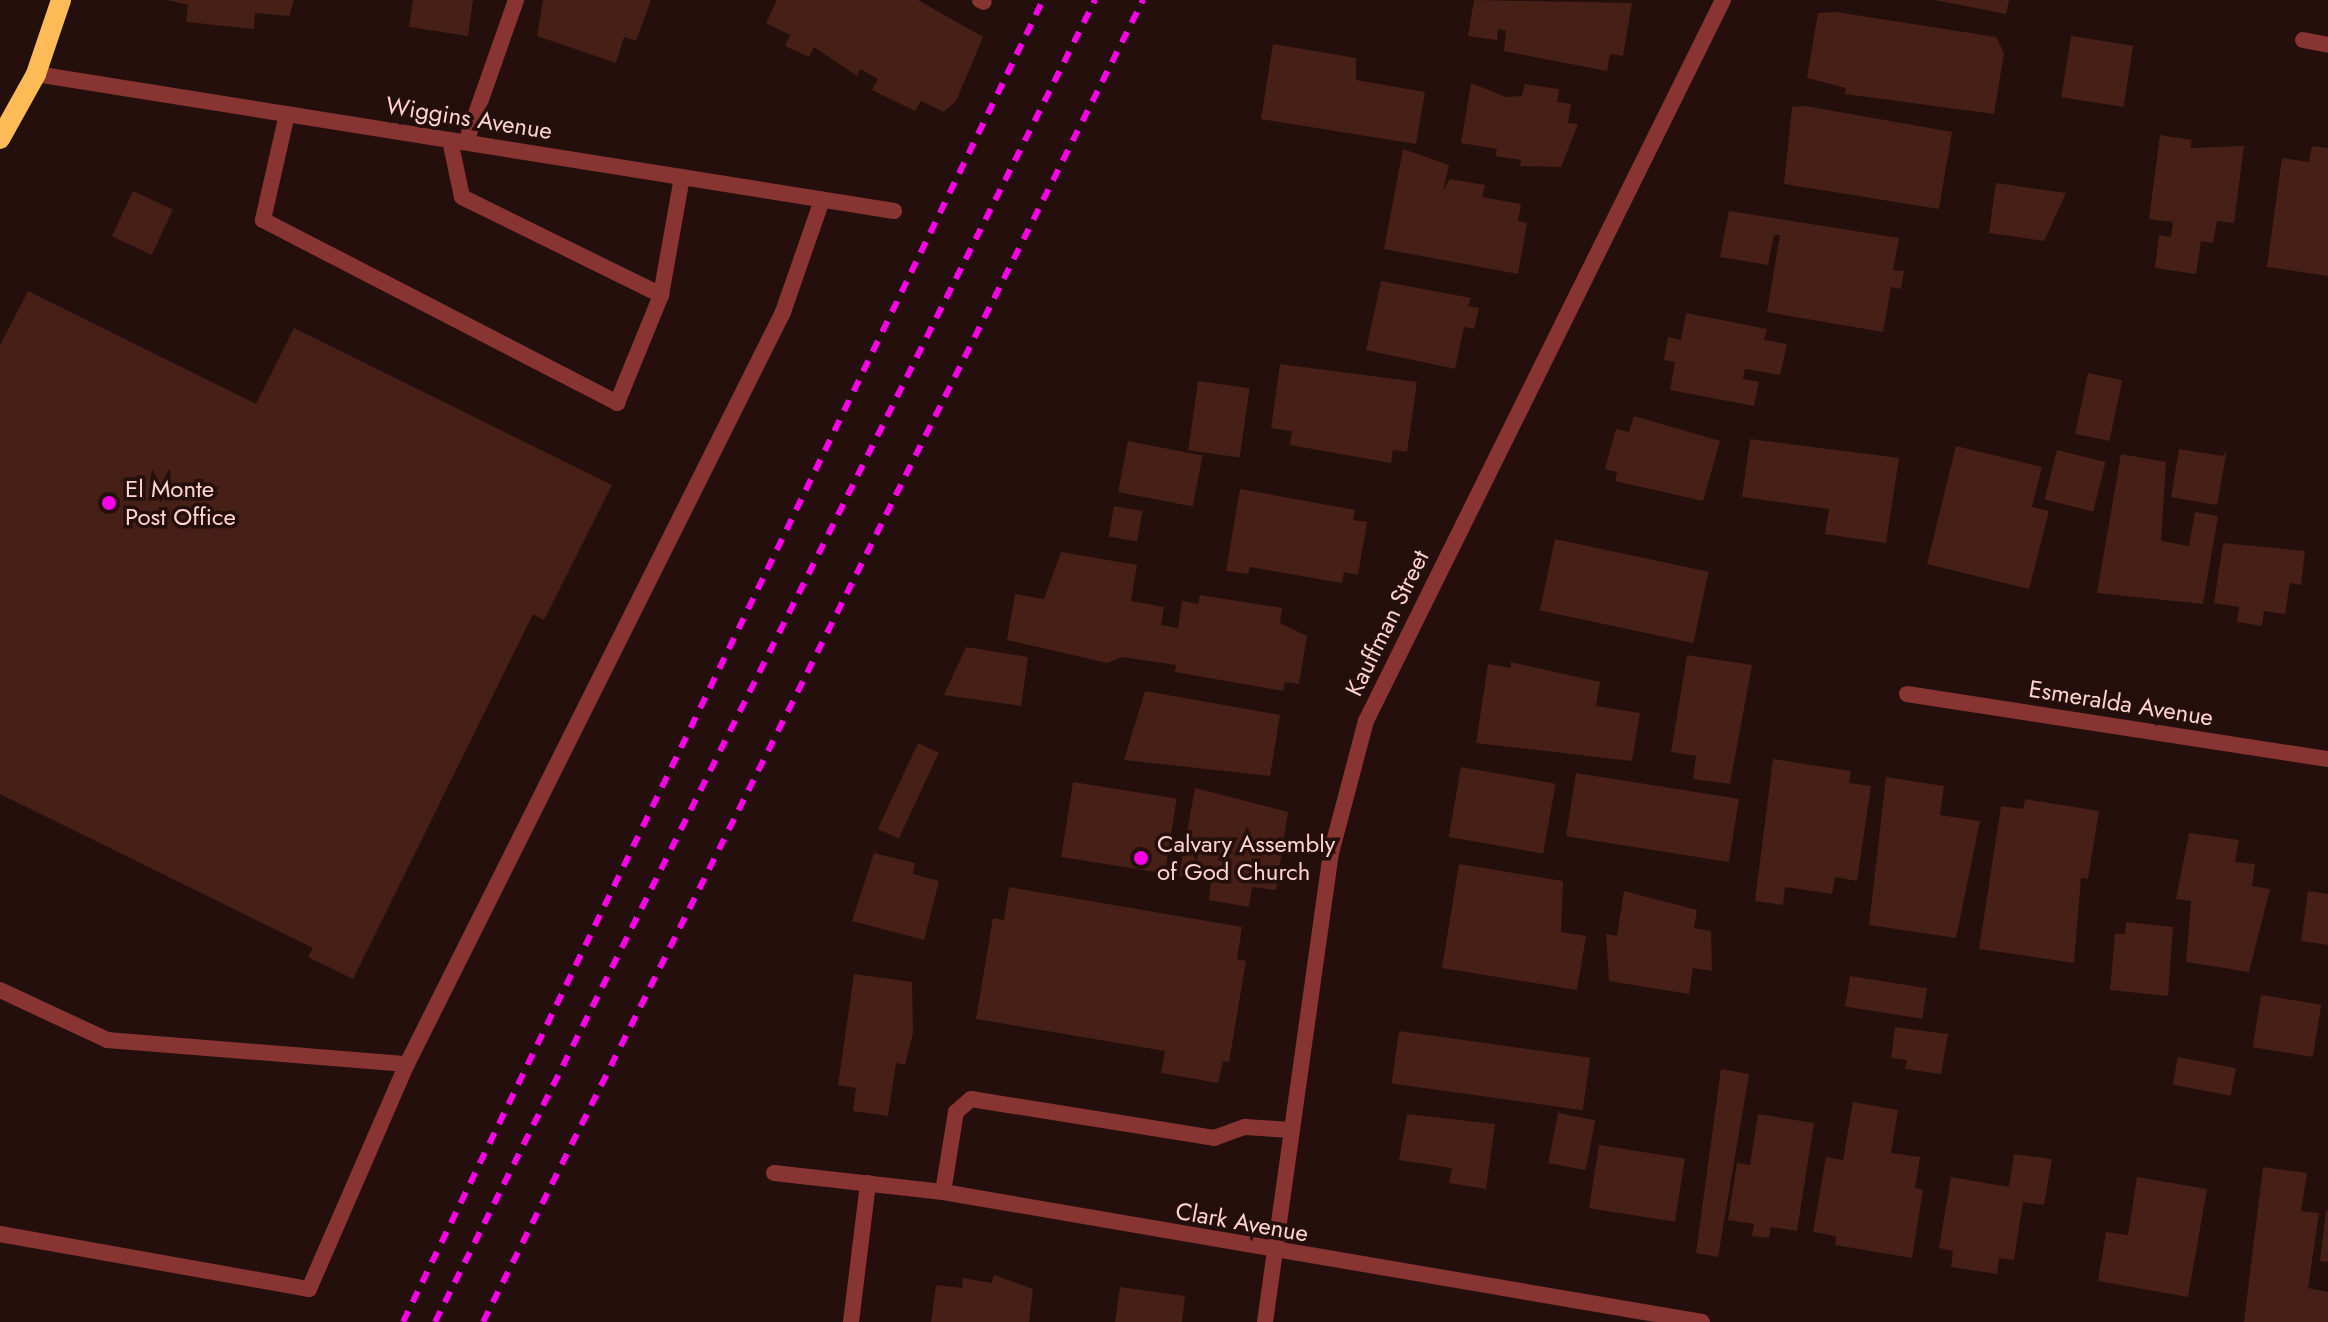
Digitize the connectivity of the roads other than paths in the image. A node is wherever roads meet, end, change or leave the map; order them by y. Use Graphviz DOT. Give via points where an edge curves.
graph roads {
  1 [pos="61,0"];
  2 [pos="516,0"];
  3 [pos="1723,0"];
  4 [pos="2303,40"];
  5 [pos="2328,45"];
  6 [pos="36,74"];
  7 [pos="287,114"];
  8 [pos="0,139"];
  9 [pos="458,141"];
  10 [pos="682,177"];
  11 [pos="822,200"];
  12 [pos="894,211"];
  13 [pos="661,295"];
  14 [pos="1907,694"];
  15 [pos="2328,759"];
  16 [pos="0,990"];
  17 [pos="407,1064"];
  18 [pos="1291,1130"];
  19 [pos="774,1173"];
  20 [pos="868,1183"];
  21 [pos="943,1192"];
  22 [pos="0,1234"];
  23 [pos="1275,1253"];
  24 [pos="851,1322"];
  25 [pos="1265,1322"];
  26 [pos="1702,1322"];
  1 -- 6 [label="main road"];
  2 -- 9 [label="street"];
  3 -- 18 [label="street, Kauffman Street" via="1366,721 1330,857"];
  4 -- 5 [label="street"];
  6 -- 7 [label="street, Wiggins Avenue"];
  6 -- 8 [label="main road"];
  7 -- 9 [label="street, Wiggins Avenue"];
  7 -- 13 [label="street" via="263,220 617,403"];
  9 -- 10 [label="street, Wiggins Avenue"];
  9 -- 13 [label="street" via="462,197"];
  10 -- 11 [label="street, Wiggins Avenue"];
  10 -- 13 [label="street"];
  11 -- 12 [label="street, Wiggins Avenue"];
  11 -- 17 [label="street" via="783,312"];
  14 -- 15 [label="street, Esmeralda Avenue"];
  16 -- 17 [label="street" via="107,1040"];
  17 -- 22 [label="street" via="309,1289"];
  18 -- 21 [label="street" via="1245,1127 1214,1138 971,1099 956,1112"];
  18 -- 23 [label="street, Kauffman Street"];
  19 -- 20 [label="street, Clark Avenue"];
  20 -- 21 [label="street, Clark Avenue"];
  20 -- 24 [label="street"];
  21 -- 23 [label="street, Clark Avenue"];
  23 -- 25 [label="street, Kauffman Street"];
  23 -- 26 [label="street, Clark Avenue"];
}
